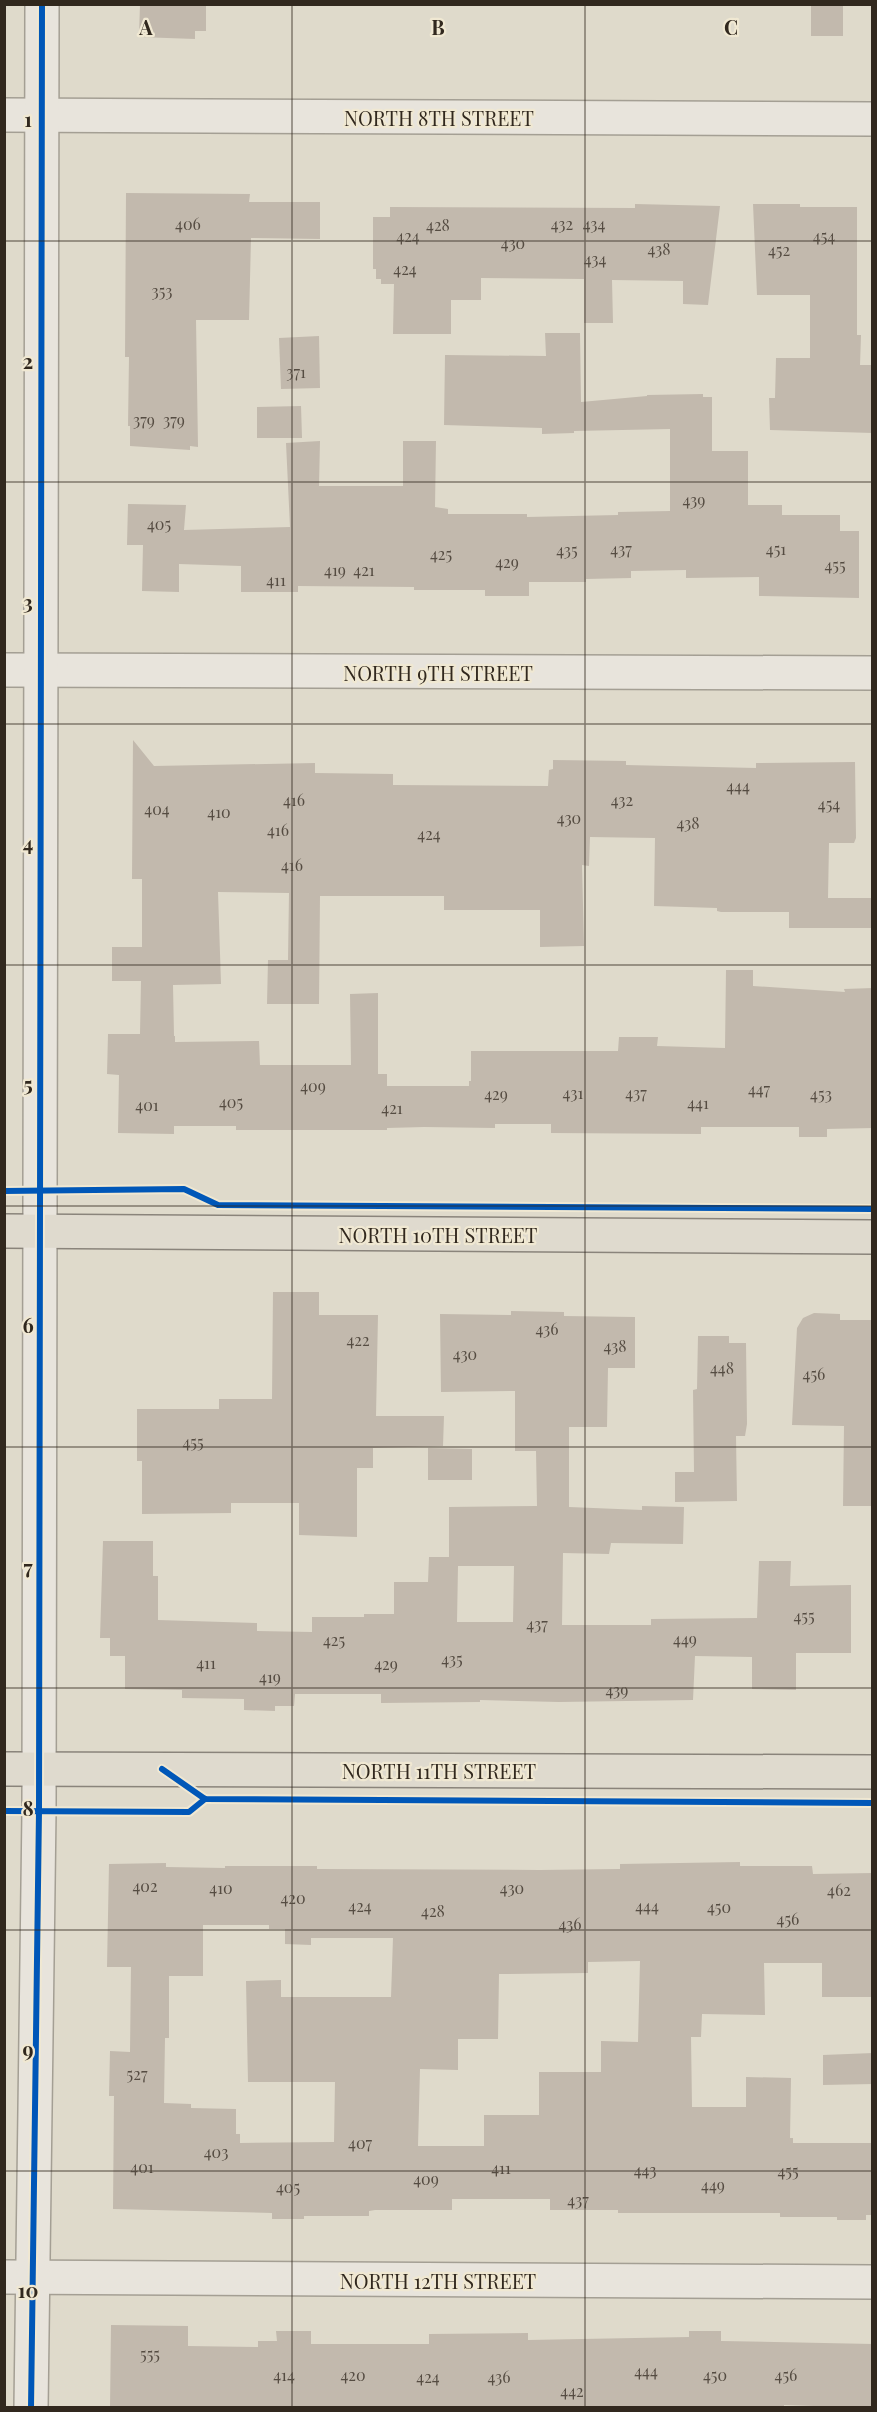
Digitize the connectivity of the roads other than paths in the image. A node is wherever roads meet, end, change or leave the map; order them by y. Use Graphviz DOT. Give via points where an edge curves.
graph roads {
  1 [pos="42,4"];
  2 [pos="4,115"];
  3 [pos="43,116"];
  4 [pos="873,119"];
  5 [pos="4,670"];
  6 [pos="41,672"];
  7 [pos="873,673"];
  8 [pos="39,1230"];
  9 [pos="4,1231"];
  10 [pos="873,1237"];
  11 [pos="4,1769"];
  12 [pos="39,1769"];
  13 [pos="873,1772"];
  14 [pos="18,2277"];
  15 [pos="873,2282"];
  16 [pos="31,2408"];
  1 -- 3 [label="street"];
  2 -- 3 [label="street, NORTH 8TH STREET"];
  3 -- 4 [label="street, NORTH 8TH STREET"];
  3 -- 6 [label="street"];
  5 -- 6 [label="street, NORTH 9TH STREET"];
  6 -- 7 [label="street, NORTH 9TH STREET"];
  6 -- 8 [label="street"];
  8 -- 9 [label="main road, NORTH 10TH STREET"];
  8 -- 10 [label="main road, NORTH 10TH STREET"];
  8 -- 12 [label="street"];
  11 -- 12 [label="main road, NORTH 11TH STREET"];
  12 -- 13 [label="main road, NORTH 11TH STREET"];
  12 -- 14 [label="street"];
  14 -- 15 [label="street, NORTH 12TH STREET"];
  14 -- 16 [label="street"];
}
